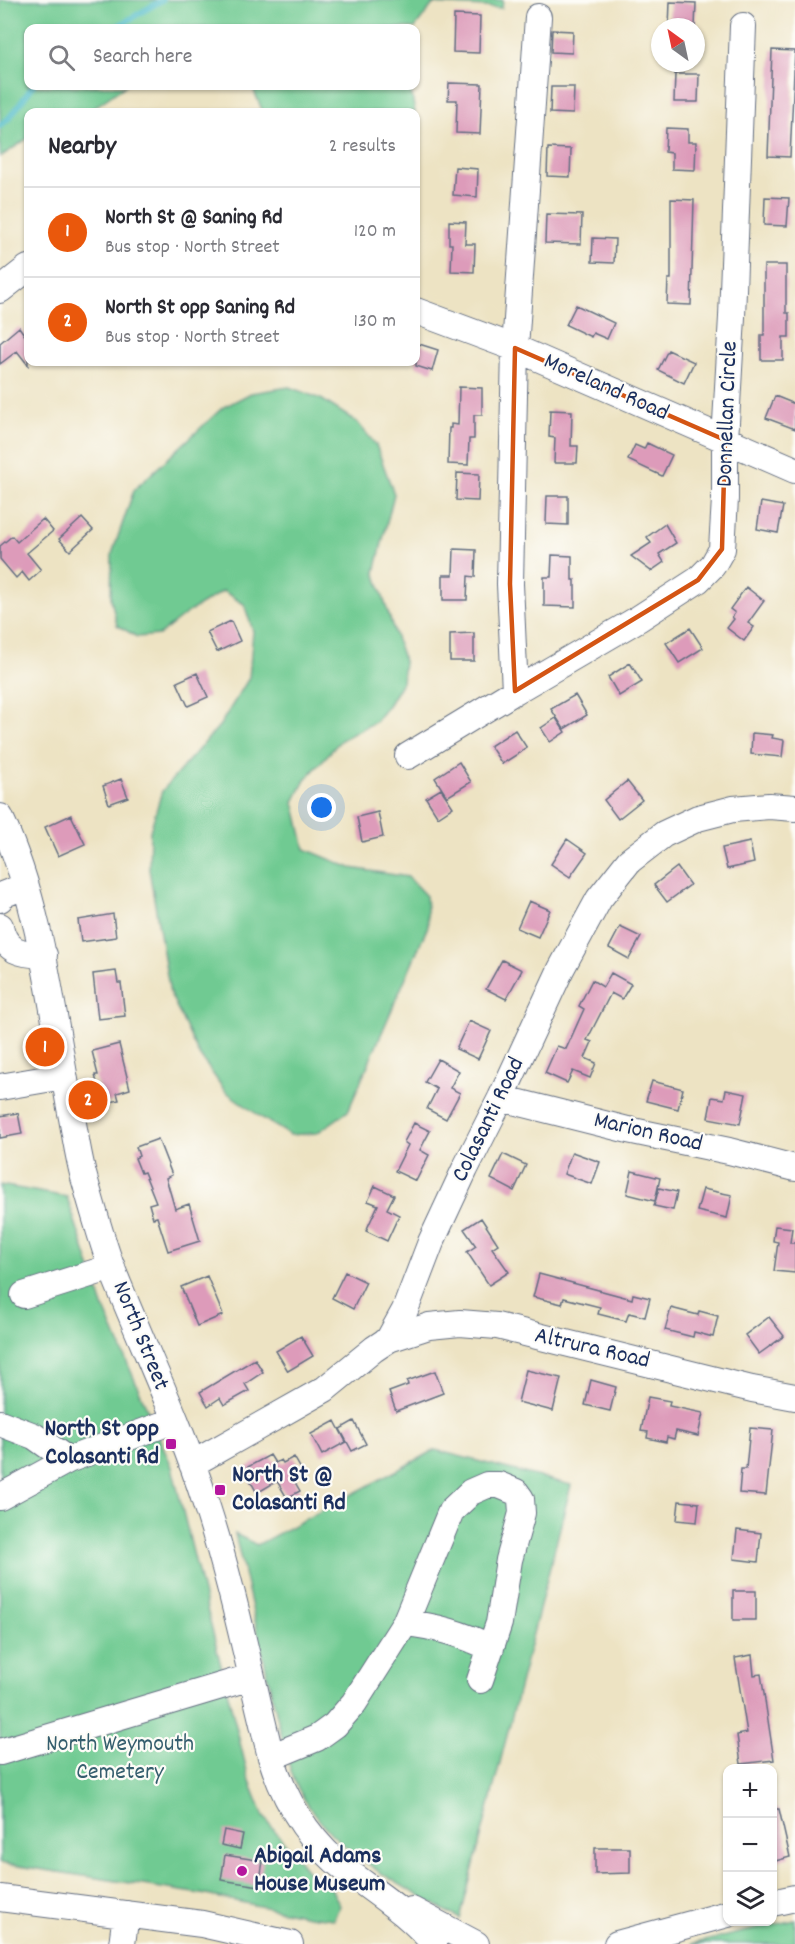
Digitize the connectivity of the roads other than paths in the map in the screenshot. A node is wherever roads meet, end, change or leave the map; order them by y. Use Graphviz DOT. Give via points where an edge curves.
graph roads {
  1 [pos="538,17"];
  2 [pos="743,26"];
  3 [pos="24,271"];
  4 [pos="0,290"];
  5 [pos="420,312"];
  6 [pos="515,348"];
  7 [pos="725,440"];
  8 [pos="795,470"];
  9 [pos="515,691"];
  10 [pos="408,756"];
  11 [pos="795,808"];
  12 [pos="0,817"];
  13 [pos="25,886"];
  14 [pos="1,896"];
  15 [pos="0,926"];
  16 [pos="44,955"];
  17 [pos="64,1076"];
  18 [pos="0,1087"];
  19 [pos="501,1098"];
  20 [pos="795,1168"];
  21 [pos="112,1267"];
  22 [pos="24,1295"];
  23 [pos="390,1339"];
  24 [pos="795,1397"];
  25 [pos="175,1420"];
  26 [pos="0,1423"];
  27 [pos="68,1460"];
  28 [pos="192,1464"];
  29 [pos="0,1497"];
  30 [pos="405,1623"];
  31 [pos="490,1648"];
  32 [pos="251,1677"];
  33 [pos="480,1680"];
  34 [pos="0,1752"];
  35 [pos="271,1757"];
  36 [pos="372,1888"];
  37 [pos="0,1898"];
  38 [pos="795,1898"];
  39 [pos="777,1902"];
  40 [pos="126,1914"];
  41 [pos="723,1915"];
  42 [pos="122,1944"];
  43 [pos="290,1944"];
  44 [pos="434,1944"];
  45 [pos="476,1944"];
  46 [pos="616,1944"];
  1 -- 6 [label="street"];
  2 -- 7 [label="street, Donnellan Circle"];
  3 -- 4 [label="street"];
  5 -- 6 [label="street, Moreland Road"];
  6 -- 7 [label="street, Moreland Road"];
  6 -- 9 [label="street" via="510,584"];
  7 -- 8 [label="street, Moreland Road"];
  7 -- 9 [label="street, Donnellan Circle" via="722,549 713,565 698,580 638,619"];
  9 -- 10 [label="street, Donnellan Circle"];
  11 -- 19 [label="street, Colasanti Road" via="733,809 698,818 664,834 629,861 599,898"];
  12 -- 13 [label="street, North Street"];
  13 -- 14 [label="street"];
  13 -- 16 [label="street, North Street"];
  15 -- 16 [label="street" via="12,949 21,954"];
  16 -- 17 [label="street, North Street"];
  17 -- 18 [label="street"];
  17 -- 21 [label="street, North Street" via="84,1177"];
  19 -- 20 [label="street, Marion Road"];
  19 -- 23 [label="street, Colasanti Road" via="435,1233"];
  21 -- 22 [label="street"];
  21 -- 25 [label="street, North Street"];
  23 -- 24 [label="street, Altrura Road" via="429,1326 497,1326"];
  23 -- 28 [label="street, Colasanti Road" via="325,1389"];
  25 -- 27 [label="street"];
  25 -- 28 [label="street, North Street"];
  26 -- 27 [label="street" via="34,1436"];
  27 -- 29 [label="street"];
  28 -- 32 [label="street, North Street" via="221,1554"];
  30 -- 31 [label="street" via="439,1628"];
  30 -- 31 [label="street" via="451,1511 471,1492 499,1485 516,1492 522,1505 499,1623"];
  30 -- 35 [label="street" via="354,1703 335,1725 303,1745"];
  31 -- 33 [label="street"];
  32 -- 34 [label="street"];
  32 -- 35 [label="street, North Street"];
  35 -- 36 [label="street, North Street" via="285,1793 307,1831 336,1862"];
  36 -- 44 [label="street, North Street"];
  36 -- 45 [label="street, North Street"];
  37 -- 40 [label="street"];
  38 -- 39 [label="street"];
  40 -- 42 [label="street"];
  40 -- 43 [label="street" via="202,1924"];
  41 -- 46 [label="street"];
}
